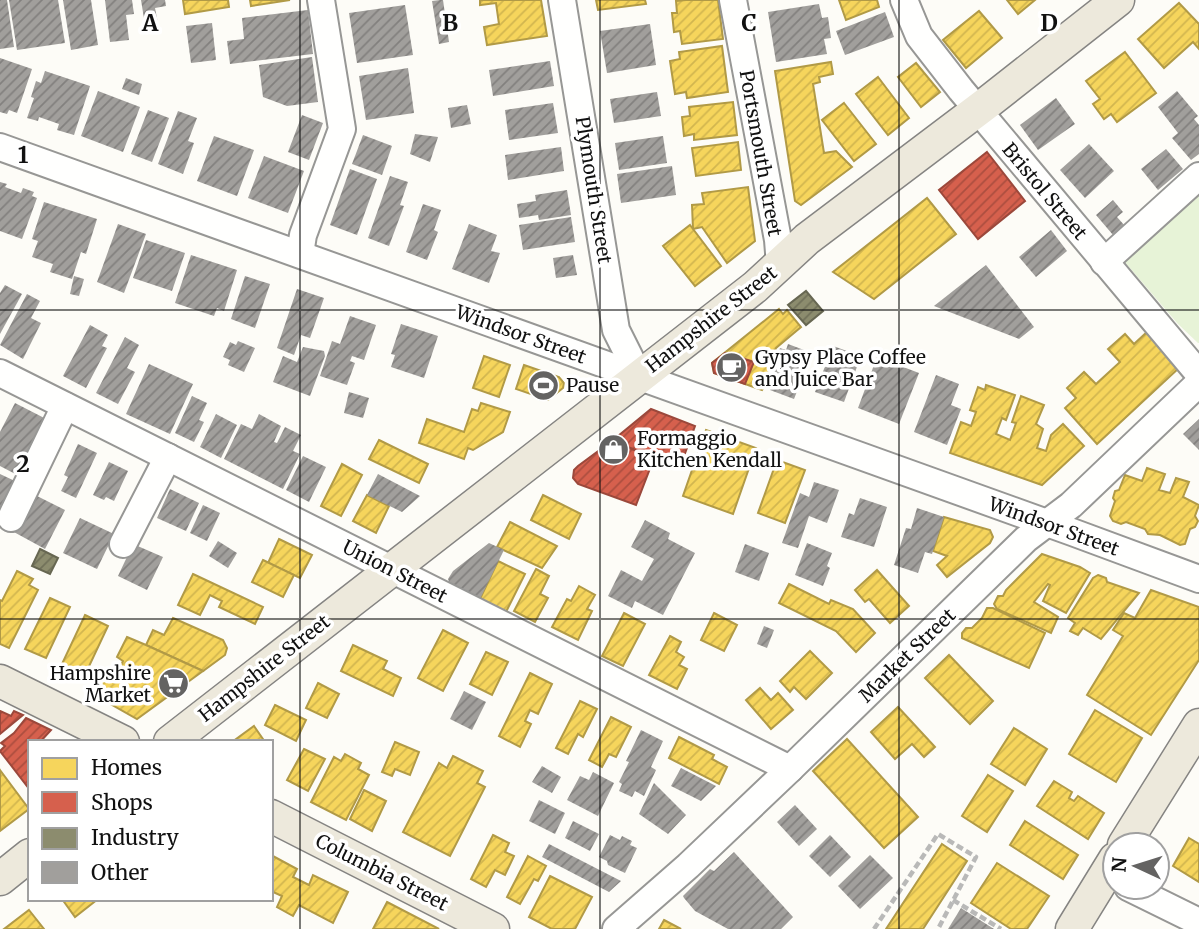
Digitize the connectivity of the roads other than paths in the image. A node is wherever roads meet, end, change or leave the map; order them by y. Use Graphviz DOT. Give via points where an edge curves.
graph roads {
  1 [pos="320,0"];
  2 [pos="562,0"];
  3 [pos="733,0"];
  4 [pos="904,0"];
  5 [pos="1118,0"];
  6 [pos="978,110"];
  7 [pos="0,147"];
  8 [pos="1199,176"];
  9 [pos="300,254"];
  10 [pos="1104,262"];
  11 [pos="780,265"];
  12 [pos="0,373"];
  13 [pos="1199,374"];
  14 [pos="639,376"];
  15 [pos="1199,383"];
  16 [pos="65,406"];
  17 [pos="168,457"];
  18 [pos="11,518"];
  19 [pos="1047,523"];
  20 [pos="123,544"];
  21 [pos="392,569"];
  22 [pos="1199,579"];
  23 [pos="0,681"];
  24 [pos="1199,725"];
  25 [pos="119,740"];
  26 [pos="173,740"];
  27 [pos="790,769"];
  28 [pos="273,817"];
  29 [pos="1133,831"];
  30 [pos="28,857"];
  31 [pos="0,879"];
  32 [pos="1101,893"];
  33 [pos="1162,901"];
  34 [pos="1199,922"];
  35 [pos="493,929"];
  36 [pos="616,929"];
  37 [pos="1072,929"];
  1 -- 9 [label="street" via="342,129"];
  2 -- 14 [label="street, Plymouth Street" via="616,330"];
  3 -- 11 [label="street, Portsmouth Street"];
  4 -- 6 [label="street, Bristol Street" via="919,36"];
  5 -- 6 [label="main road, Hampshire Street"];
  6 -- 10 [label="street, Bristol Street"];
  6 -- 11 [label="main road, Hampshire Street" via="807,239"];
  7 -- 9 [label="street, Windsor Street"];
  8 -- 10 [label="street"];
  9 -- 14 [label="street, Windsor Street"];
  10 -- 13 [label="street, Bristol Street"];
  11 -- 14 [label="main road, Hampshire Street"];
  12 -- 16 [label="street, Union Street"];
  14 -- 19 [label="street, Windsor Street"];
  14 -- 21 [label="main road, Hampshire Street"];
  15 -- 19 [label="street, Market Street"];
  16 -- 17 [label="street, Union Street"];
  16 -- 18 [label="street"];
  17 -- 20 [label="street"];
  17 -- 21 [label="street, Union Street"];
  19 -- 22 [label="street, Windsor Street"];
  19 -- 27 [label="street, Market Street"];
  21 -- 26 [label="main road, Hampshire Street"];
  21 -- 27 [label="street, Union Street"];
  23 -- 25 [label="main road"];
  24 -- 29 [label="main road"];
  27 -- 36 [label="street, Market Street"];
  28 -- 35 [label="main road, Columbia Street"];
  30 -- 31 [label="main road"];
  32 -- 37 [label="main road"];
  33 -- 34 [label="street"];
}
